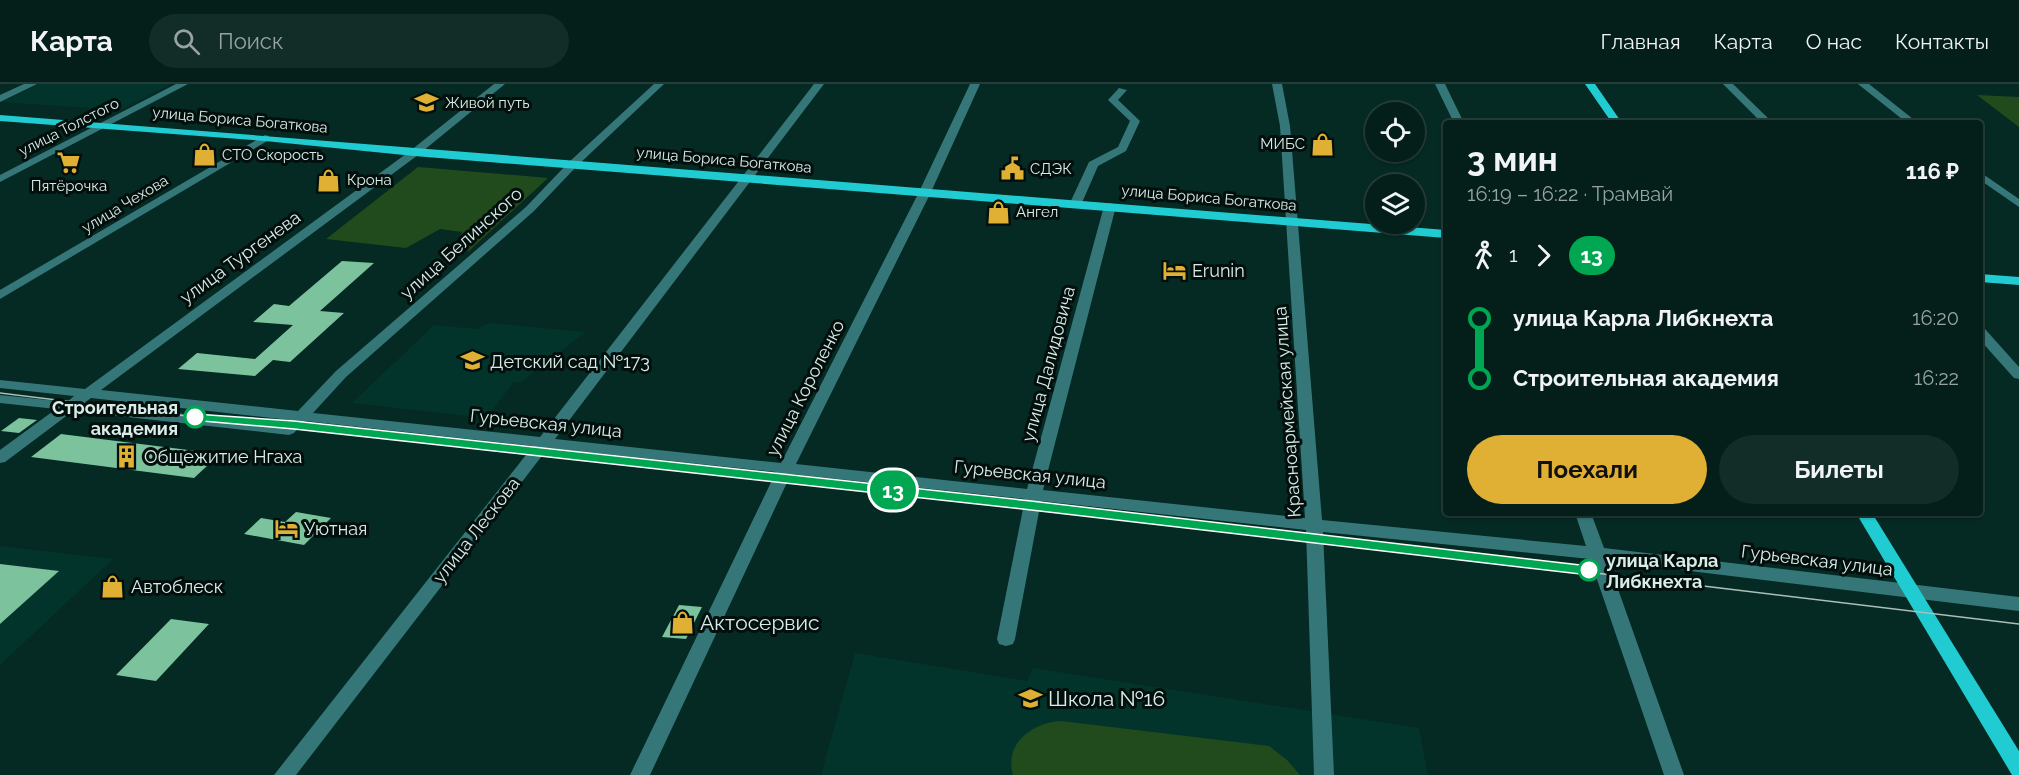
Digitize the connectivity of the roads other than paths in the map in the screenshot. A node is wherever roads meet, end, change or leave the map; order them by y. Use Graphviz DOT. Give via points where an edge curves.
graph roads {
  1 [pos="32,84"];
  2 [pos="183,84"];
  3 [pos="501,84"];
  4 [pos="659,84"];
  5 [pos="819,84"];
  6 [pos="975,84"];
  7 [pos="1277,84"];
  8 [pos="1440,84"];
  9 [pos="1590,84"];
  10 [pos="1728,84"];
  11 [pos="1863,84"];
  12 [pos="1122,90"];
  13 [pos="0,99"];
  14 [pos="0,118"];
  15 [pos="1458,120"];
  16 [pos="1615,120"];
  17 [pos="1765,120"];
  18 [pos="1909,120"];
  19 [pos="105,125"];
  20 [pos="265,138"];
  21 [pos="414,153"];
  22 [pos="573,164"];
  23 [pos="1983,177"];
  24 [pos="747,178"];
  25 [pos="0,179"];
  26 [pos="925,192"];
  27 [pos="2019,204"];
  28 [pos="1075,205"];
  29 [pos="1110,206"];
  30 [pos="1293,221"];
  31 [pos="1443,234"];
  32 [pos="1983,278"];
  33 [pos="2019,281"];
  34 [pos="0,295"];
  35 [pos="1983,335"];
  36 [pos="2019,375"];
  37 [pos="0,384"];
  38 [pos="86,393"];
  39 [pos="0,399"];
  40 [pos="69,406"];
  41 [pos="304,416"];
  42 [pos="543,443"];
  43 [pos="0,458"];
  44 [pos="787,467"];
  45 [pos="1034,493"];
  46 [pos="1584,516"];
  47 [pos="1866,516"];
  48 [pos="1314,525"];
  49 [pos="1596,553"];
  50 [pos="1910,592"];
  51 [pos="2019,604"];
  52 [pos="1006,639"];
  53 [pos="2019,769"];
  54 [pos="284,775"];
  55 [pos="640,775"];
  56 [pos="1324,775"];
  57 [pos="1674,775"];
  1 -- 13 [label="street"];
  2 -- 19 [label="street, улица Толстого"];
  3 -- 21 [label="street, улица Тургенева"];
  4 -- 22 [label="street, улица Белинского"];
  5 -- 24 [label="street, улица Лескова"];
  6 -- 26 [label="street, улица Короленко"];
  7 -- 30 [label="street, Красноармейская улица" via="1285,126"];
  8 -- 15 [label="street"];
  9 -- 16 [label="main road"];
  10 -- 17 [label="street"];
  11 -- 18 [label="street"];
  12 -- 28 [label="street" via="1113,100 1135,121 1122,149 1094,164"];
  14 -- 19 [label="main road, улица Бориса Богаткова"];
  19 -- 20 [label="main road, улица Бориса Богаткова"];
  19 -- 25 [label="street, улица Толстого"];
  20 -- 21 [label="main road, улица Бориса Богаткова"];
  20 -- 34 [label="street, улица Чехова"];
  21 -- 22 [label="main road, улица Бориса Богаткова"];
  21 -- 38 [label="street, улица Тургенева"];
  22 -- 24 [label="main road, улица Бориса Богаткова"];
  22 -- 41 [label="street, улица Белинского" via="530,209 341,374"];
  23 -- 27 [label="street"];
  24 -- 26 [label="main road, улица Бориса Богаткова"];
  24 -- 42 [label="street, улица Лескова"];
  26 -- 28 [label="main road, улица Бориса Богаткова"];
  26 -- 44 [label="street, улица Короленко"];
  28 -- 29 [label="main road, улица Бориса Богаткова"];
  29 -- 30 [label="main road, улица Бориса Богаткова"];
  29 -- 45 [label="street, улица Далидовича"];
  30 -- 31 [label="main road, улица Бориса Богаткова"];
  30 -- 48 [label="street, Красноармейская улица"];
  32 -- 33 [label="main road"];
  35 -- 36 [label="street"];
  37 -- 38 [label="street, Гурьевская улица"];
  38 -- 40 [label="street, улица Тургенева"];
  38 -- 41 [label="street, Гурьевская улица"];
  39 -- 40 [label="street"];
  40 -- 41 [label="street, улица Белинского" via="289,430"];
  40 -- 43 [label="street, улица Тургенева"];
  41 -- 42 [label="street, Гурьевская улица"];
  42 -- 44 [label="street, Гурьевская улица"];
  42 -- 54 [label="street, улица Лескова"];
  44 -- 45 [label="street, Гурьевская улица"];
  44 -- 55 [label="street, улица Короленко"];
  45 -- 48 [label="street, Гурьевская улица"];
  45 -- 52 [label="street, улица Далидовича"];
  46 -- 49 [label="street"];
  47 -- 50 [label="main road"];
  48 -- 49 [label="street, Гурьевская улица"];
  48 -- 56 [label="street, Красноармейская улица"];
  49 -- 50 [label="street, Гурьевская улица"];
  49 -- 57 [label="street"];
  50 -- 51 [label="street, Гурьевская улица"];
  50 -- 53 [label="main road"];
}
